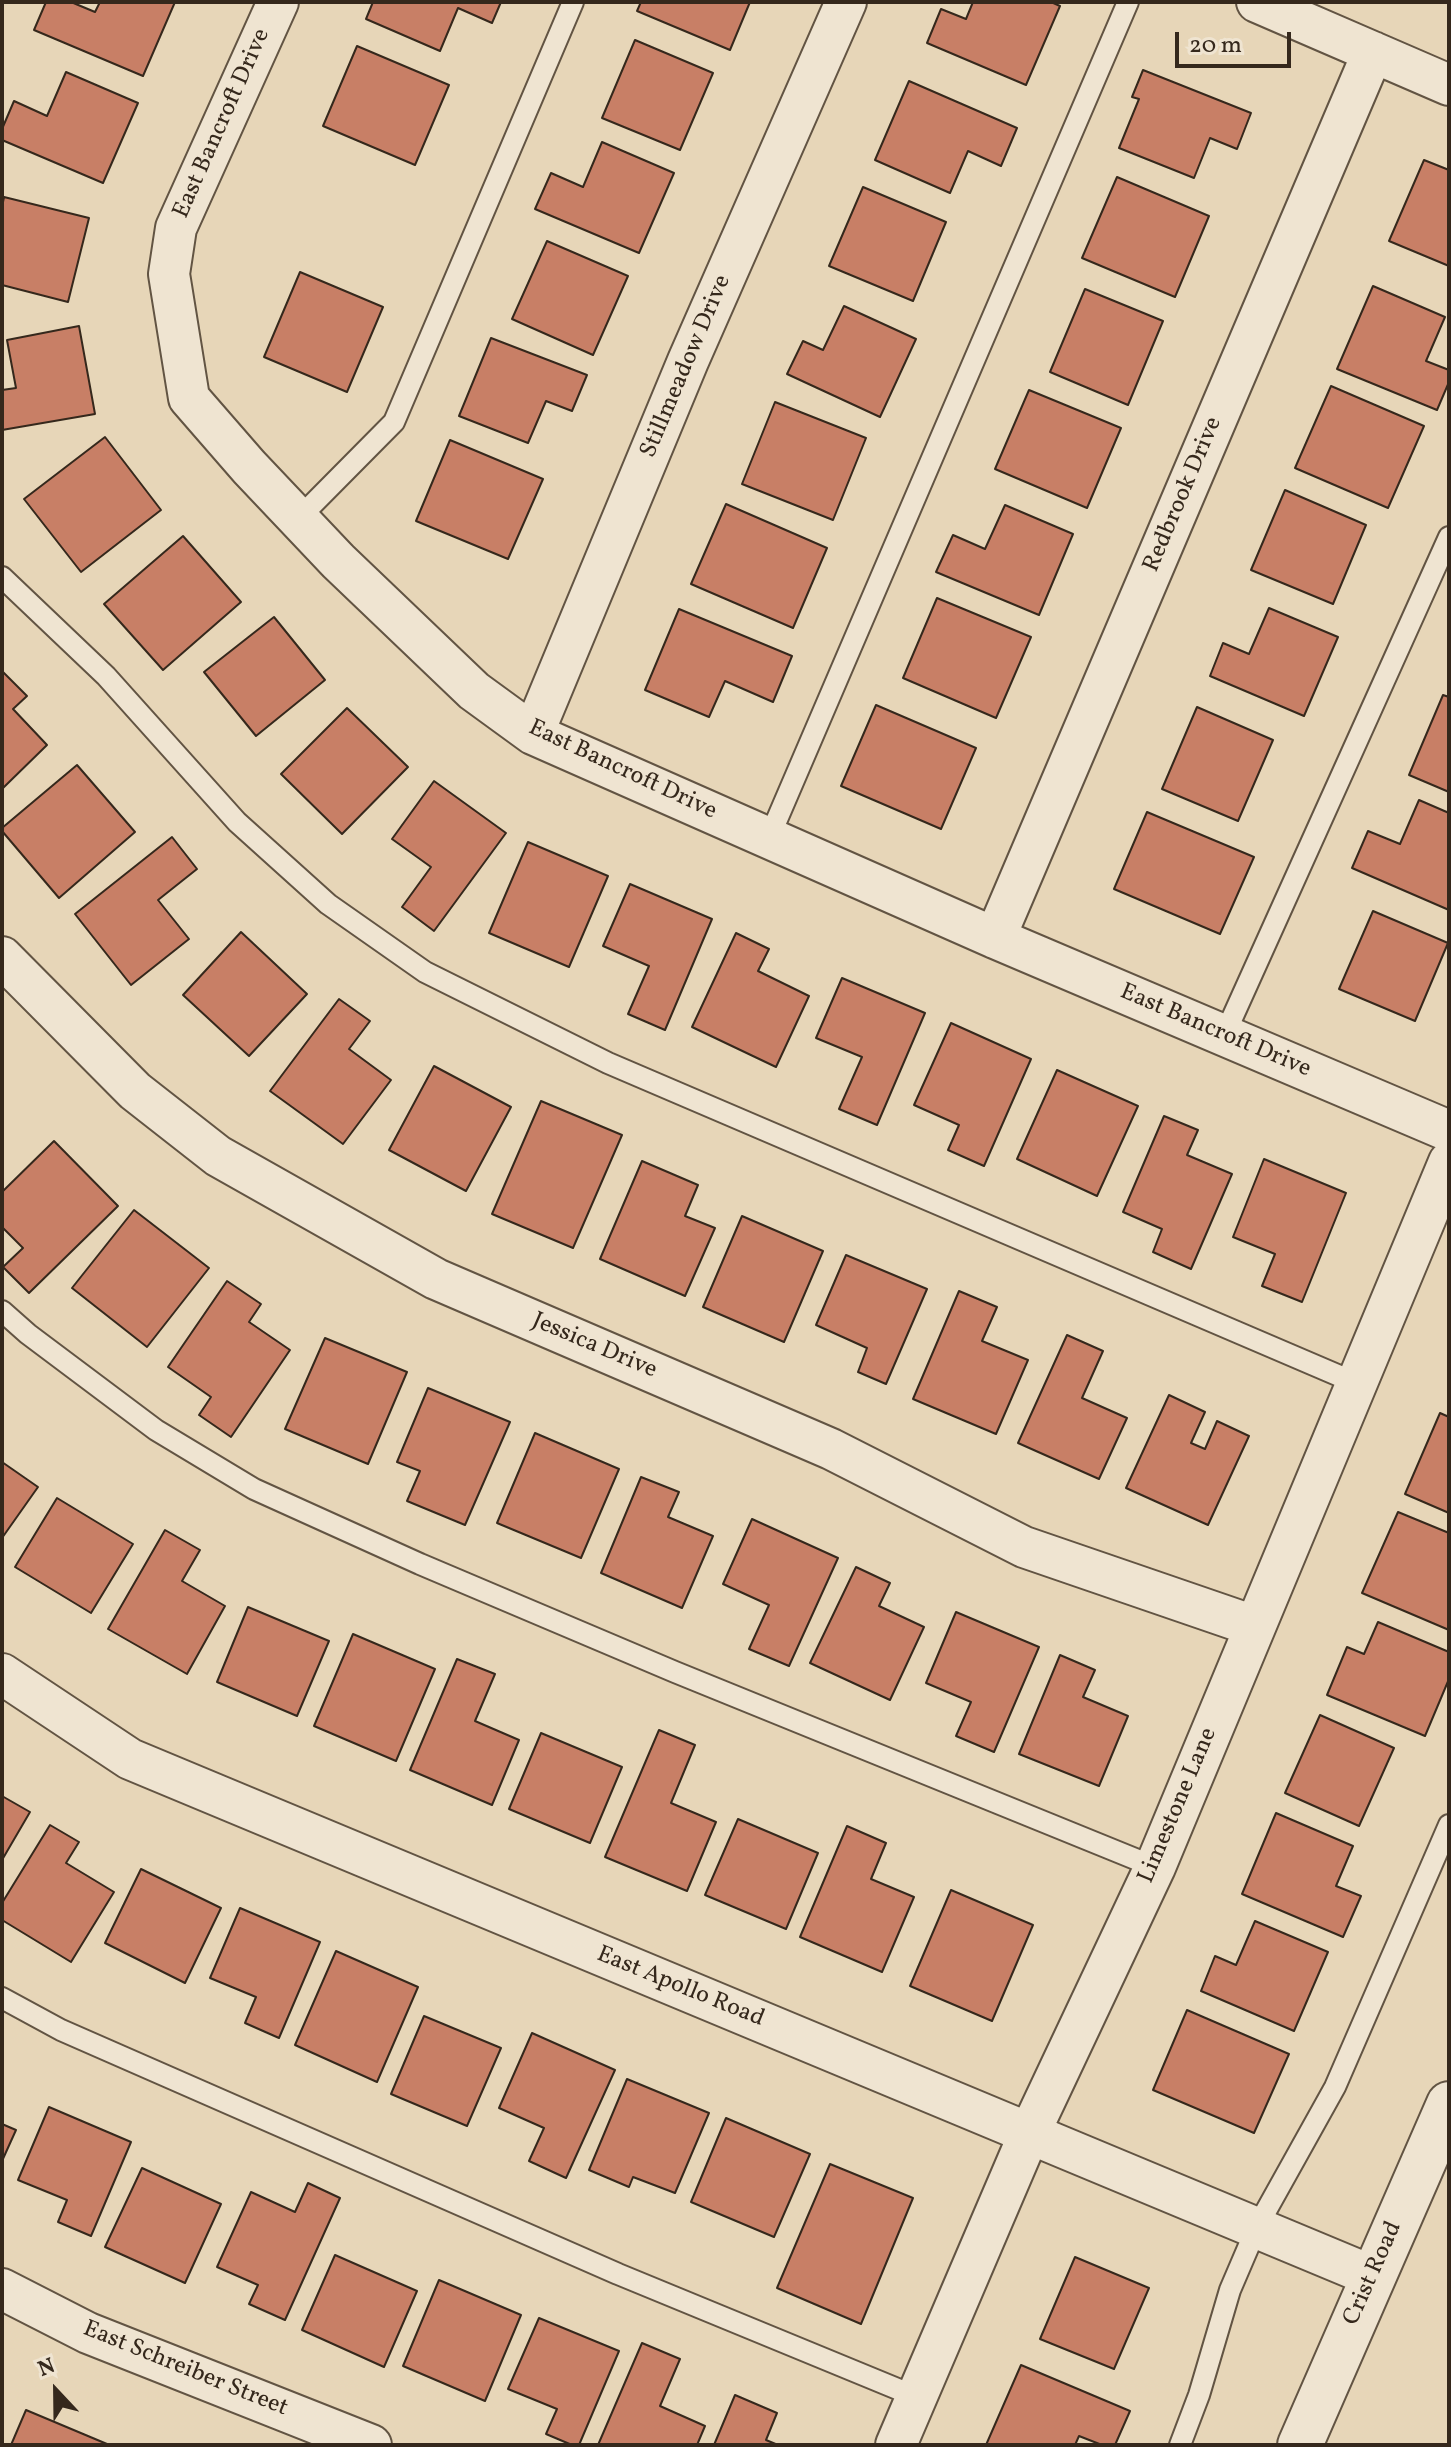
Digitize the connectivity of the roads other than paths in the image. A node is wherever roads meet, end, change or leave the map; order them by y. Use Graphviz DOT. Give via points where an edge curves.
graph roads {
  1 [pos="278,2"];
  2 [pos="573,2"];
  3 [pos="846,2"];
  4 [pos="1128,2"];
  5 [pos="1257,2"];
  6 [pos="1373,52"];
  7 [pos="1449,85"];
  8 [pos="298,519"];
  9 [pos="1449,537"];
  10 [pos="2,577"];
  11 [pos="533,734"];
  12 [pos="769,838"];
  13 [pos="995,938"];
  14 [pos="2,957"];
  15 [pos="1224,1036"];
  16 [pos="1449,1131"];
  17 [pos="1449,1162"];
  18 [pos="2,1311"];
  19 [pos="1356,1383"];
  20 [pos="1254,1626"];
  21 [pos="2,1674"];
  22 [pos="1449,1825"];
  23 [pos="1155,1867"];
  24 [pos="2,1998"];
  25 [pos="1449,2104"];
  26 [pos="1030,2132"];
  27 [pos="1257,2227"];
  28 [pos="1372,2276"];
  29 [pos="2,2289"];
  30 [pos="917,2397"];
  31 [pos="371,2445"];
  32 [pos="896,2445"];
  33 [pos="1180,2445"];
  34 [pos="1300,2445"];
  1 -- 8 [label="street, East Bancroft Drive" via="176,228 169,274 189,398"];
  2 -- 8 [label="lane" via="394,422"];
  3 -- 11 [label="street, Stillmeadow Drive" via="688,361"];
  4 -- 12 [label="lane"];
  5 -- 6 [label="street"];
  6 -- 7 [label="street"];
  6 -- 13 [label="street, Redbrook Drive"];
  8 -- 11 [label="street, East Bancroft Drive" via="474,691"];
  9 -- 15 [label="lane"];
  10 -- 19 [label="lane" via="106,676 237,822 328,904 425,972 608,1063"];
  11 -- 12 [label="street, East Bancroft Drive"];
  12 -- 13 [label="street, East Bancroft Drive"];
  13 -- 15 [label="street, East Bancroft Drive"];
  14 -- 20 [label="street, Jessica Drive" via="135,1091 218,1156 436,1279 831,1449 1024,1547"];
  15 -- 16 [label="street, East Bancroft Drive"];
  17 -- 19 [label="street, Limestone Lane"];
  18 -- 23 [label="lane" via="156,1430 254,1489 689,1678"];
  19 -- 20 [label="street, Limestone Lane"];
  20 -- 23 [label="street, Limestone Lane"];
  21 -- 26 [label="street, East Apollo Road" via="130,1759"];
  22 -- 27 [label="lane" via="1335,2087"];
  23 -- 26 [label="street, Limestone Lane"];
  24 -- 30 [label="lane" via="61,2030 603,2268"];
  25 -- 28 [label="street, Crist Road"];
  26 -- 27 [label="street, East Apollo Road"];
  26 -- 30 [label="street, Limestone Lane"];
  27 -- 28 [label="street, East Apollo Road"];
  27 -- 33 [label="lane" via="1230,2290"];
  28 -- 34 [label="street, Crist Road"];
  29 -- 31 [label="street, East Schreiber Street" via="88,2333"];
  30 -- 32 [label="street, Limestone Lane"];
}
